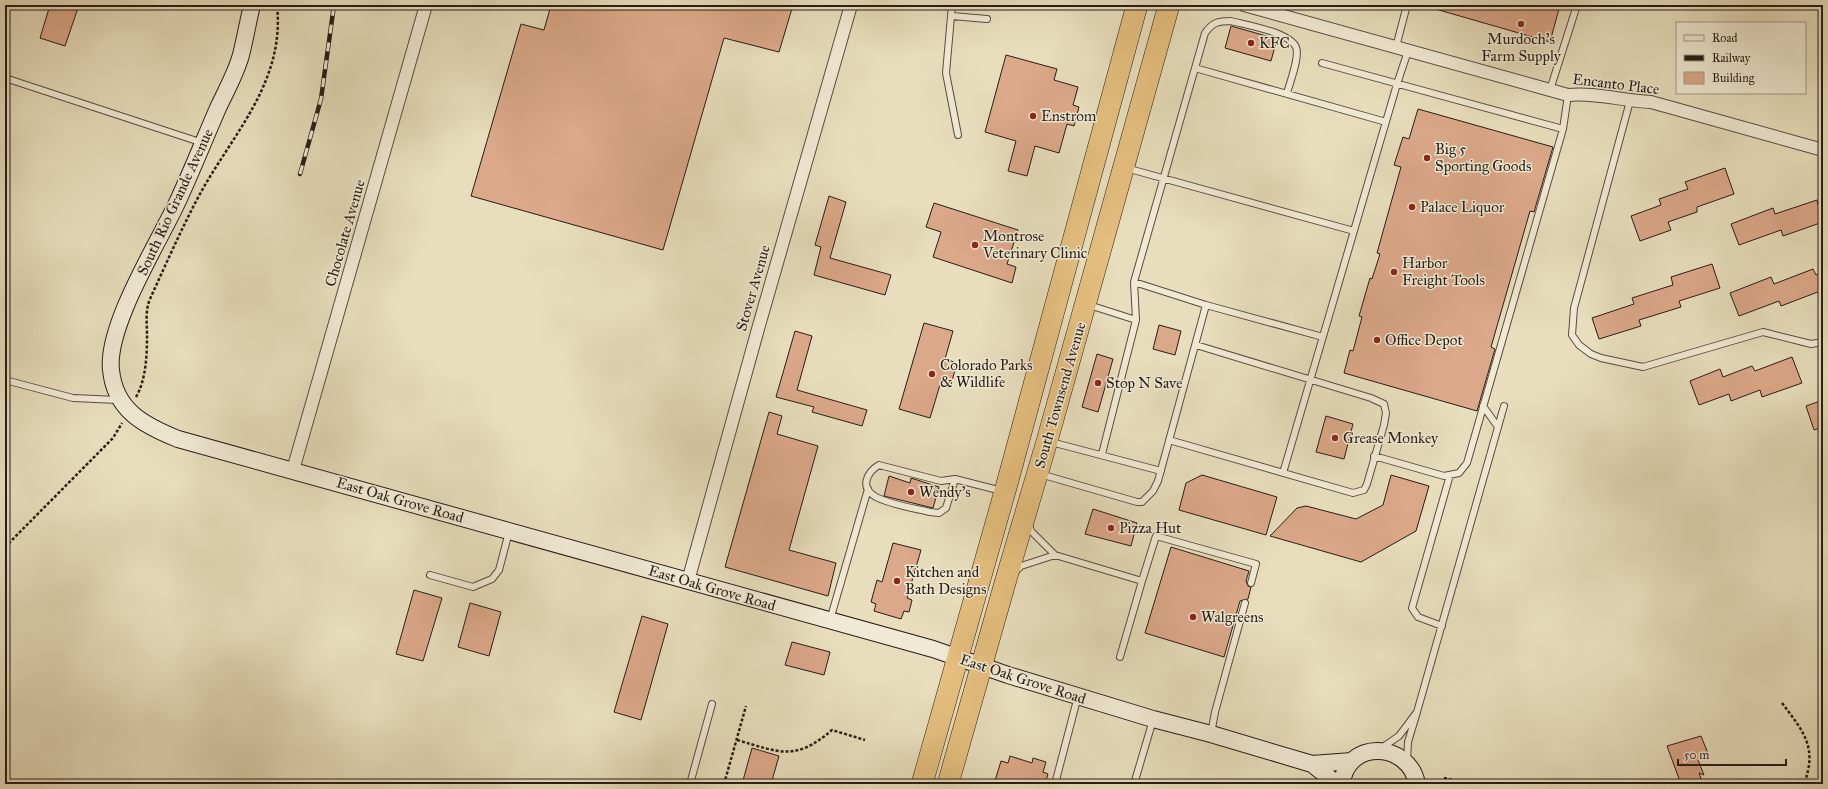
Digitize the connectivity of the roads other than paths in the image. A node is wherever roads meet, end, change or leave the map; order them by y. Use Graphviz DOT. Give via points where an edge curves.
graph roads {
  1 [pos="252,5"];
  2 [pos="426,5"];
  3 [pos="851,5"];
  4 [pos="952,5"];
  5 [pos="1137,5"];
  6 [pos="1169,5"];
  7 [pos="1244,5"];
  8 [pos="1407,5"];
  9 [pos="1577,5"];
  10 [pos="1270,8"];
  11 [pos="952,16"];
  12 [pos="987,19"];
  13 [pos="1396,47"];
  14 [pos="1408,51"];
  15 [pos="1322,64"];
  16 [pos="1195,68"];
  17 [pos="5,78"];
  18 [pos="1397,84"];
  19 [pos="1550,90"];
  20 [pos="1287,93"];
  21 [pos="1568,95"];
  22 [pos="1630,101"];
  23 [pos="1386,122"];
  24 [pos="1563,129"];
  25 [pos="958,135"];
  26 [pos="203,143"];
  27 [pos="1823,150"];
  28 [pos="1124,167"];
  29 [pos="1163,179"];
  30 [pos="1354,231"];
  31 [pos="1134,282"];
  32 [pos="1086,304"];
  33 [pos="1206,305"];
  34 [pos="1136,320"];
  35 [pos="1323,337"];
  36 [pos="1823,342"];
  37 [pos="1196,345"];
  38 [pos="1311,379"];
  39 [pos="5,380"];
  40 [pos="126,401"];
  41 [pos="1483,406"];
  42 [pos="1504,406"];
  43 [pos="1498,427"];
  44 [pos="1169,440"];
  45 [pos="1047,441"];
  46 [pos="1102,454"];
  47 [pos="1374,456"];
  48 [pos="293,470"];
  49 [pos="1161,471"];
  50 [pos="1037,473"];
  51 [pos="1283,473"];
  52 [pos="1450,474"];
  53 [pos="955,479"];
  54 [pos="868,489"];
  55 [pos="1004,492"];
  56 [pos="1026,514"];
  57 [pos="509,532"];
  58 [pos="1055,555"];
  59 [pos="430,574"];
  60 [pos="688,581"];
  61 [pos="1142,581"];
  62 [pos="1005,583"];
  63 [pos="1251,583"];
  64 [pos="1246,603"];
  65 [pos="830,621"];
  66 [pos="1442,626"];
  67 [pos="1120,657"];
  68 [pos="958,658"];
  69 [pos="981,666"];
  70 [pos="1078,696"];
  71 [pos="712,704"];
  72 [pos="1417,712"];
  73 [pos="1153,719"];
  74 [pos="1211,734"];
  75 [pos="1377,750"];
  76 [pos="1352,761"];
  77 [pos="1312,764"];
  78 [pos="1410,765"];
  79 [pos="690,784"];
  80 [pos="922,784"];
  81 [pos="948,784"];
  82 [pos="1055,784"];
  83 [pos="1134,784"];
  84 [pos="1337,784"];
  85 [pos="1342,784"];
  86 [pos="1417,784"];
  87 [pos="1427,784"];
  1 -- 26 [label="street, South Rio Grande Avenue" via="241,56"];
  2 -- 48 [label="street, Chocolate Avenue"];
  3 -- 60 [label="street, Stover Avenue"];
  4 -- 11 [label="lane"];
  5 -- 55 [label="highway, South Townsend Avenue"];
  6 -- 28 [label="highway, South Townsend Avenue"];
  7 -- 10 [label="street, Encanto Place"];
  8 -- 13 [label="lane"];
  9 -- 19 [label="lane"];
  10 -- 13 [label="street, Encanto Place"];
  11 -- 12 [label="lane"];
  11 -- 25 [label="lane" via="946,73"];
  13 -- 14 [label="street, Encanto Place"];
  14 -- 18 [label="lane"];
  14 -- 19 [label="street, Encanto Place"];
  15 -- 18 [label="lane"];
  16 -- 20 [label="lane"];
  16 -- 20 [label="lane" via="1205,32 1211,24 1231,21 1290,39 1296,48 1296,59"];
  16 -- 29 [label="lane"];
  17 -- 26 [label="lane"];
  18 -- 23 [label="lane"];
  18 -- 24 [label="lane"];
  19 -- 21 [label="street, Encanto Place"];
  20 -- 23 [label="lane"];
  21 -- 22 [label="street, Encanto Place" via="1582,94"];
  21 -- 24 [label="lane"];
  22 -- 27 [label="street, Encanto Place" via="1651,102"];
  22 -- 36 [label="lane" via="1574,308 1572,335 1579,345 1601,358 1643,367 1762,332 1811,344"];
  23 -- 30 [label="lane"];
  24 -- 41 [label="lane"];
  26 -- 40 [label="street, South Rio Grande Avenue" via="119,323 110,353 110,369"];
  28 -- 29 [label="lane"];
  28 -- 32 [label="highway, South Townsend Avenue"];
  29 -- 30 [label="lane"];
  29 -- 31 [label="lane"];
  30 -- 35 [label="lane"];
  31 -- 33 [label="lane"];
  31 -- 34 [label="lane"];
  32 -- 34 [label="lane"];
  32 -- 45 [label="highway, South Townsend Avenue"];
  33 -- 35 [label="lane"];
  33 -- 37 [label="lane"];
  34 -- 46 [label="lane"];
  35 -- 38 [label="lane"];
  37 -- 38 [label="lane"];
  37 -- 44 [label="lane"];
  38 -- 47 [label="lane" via="1384,404 1384,425"];
  38 -- 51 [label="lane"];
  39 -- 40 [label="lane" via="74,398"];
  40 -- 48 [label="street, East Oak Grove Road" via="128,411 160,432"];
  41 -- 43 [label="lane"];
  41 -- 52 [label="lane" via="1467,463 1459,473"];
  42 -- 43 [label="lane"];
  43 -- 66 [label="lane"];
  44 -- 49 [label="lane"];
  44 -- 51 [label="lane"];
  45 -- 46 [label="lane"];
  45 -- 50 [label="highway, South Townsend Avenue"];
  46 -- 49 [label="lane"];
  47 -- 51 [label="lane" via="1364,490 1353,493"];
  47 -- 52 [label="lane" via="1444,476"];
  48 -- 57 [label="street, East Oak Grove Road"];
  49 -- 50 [label="lane" via="1153,491 1142,502"];
  50 -- 56 [label="highway, South Townsend Avenue"];
  52 -- 66 [label="lane" via="1412,608 1418,617"];
  53 -- 54 [label="lane" via="941,481 879,465 870,470 866,481"];
  53 -- 54 [label="lane" via="946,508 939,513 888,501 875,496"];
  53 -- 55 [label="lane"];
  54 -- 65 [label="lane"];
  55 -- 68 [label="highway, South Townsend Avenue"];
  56 -- 58 [label="lane" via="1031,531"];
  56 -- 62 [label="highway, South Townsend Avenue"];
  57 -- 59 [label="lane" via="499,570 492,579 474,587"];
  57 -- 60 [label="street, East Oak Grove Road"];
  58 -- 61 [label="lane"];
  58 -- 62 [label="lane" via="1021,566"];
  60 -- 65 [label="street, East Oak Grove Road"];
  61 -- 63 [label="lane" via="1156,536 1256,564"];
  61 -- 67 [label="lane"];
  62 -- 69 [label="highway, South Townsend Avenue"];
  64 -- 74 [label="lane"];
  65 -- 68 [label="street, East Oak Grove Road"];
  66 -- 72 [label="lane"];
  68 -- 69 [label="street, East Oak Grove Road"];
  68 -- 80 [label="highway, South Townsend Avenue"];
  69 -- 70 [label="street, East Oak Grove Road"];
  69 -- 81 [label="highway, South Townsend Avenue"];
  70 -- 73 [label="street, East Oak Grove Road"];
  70 -- 82 [label="lane"];
  71 -- 79 [label="lane"];
  72 -- 75 [label="lane" via="1399,736"];
  72 -- 78 [label="lane" via="1408,742"];
  73 -- 74 [label="street, East Oak Grove Road"];
  73 -- 83 [label="lane"];
  74 -- 77 [label="street, East Oak Grove Road"];
  75 -- 76 [label="street" via="1362,754"];
  75 -- 78 [label="street" via="1396,755"];
  76 -- 77 [label="street, East Oak Grove Road"];
  76 -- 85 [label="street" via="1345,772"];
  77 -- 84 [label="street, East Oak Grove Road"];
  78 -- 86 [label="street"];
  78 -- 87 [label="street"];
}
